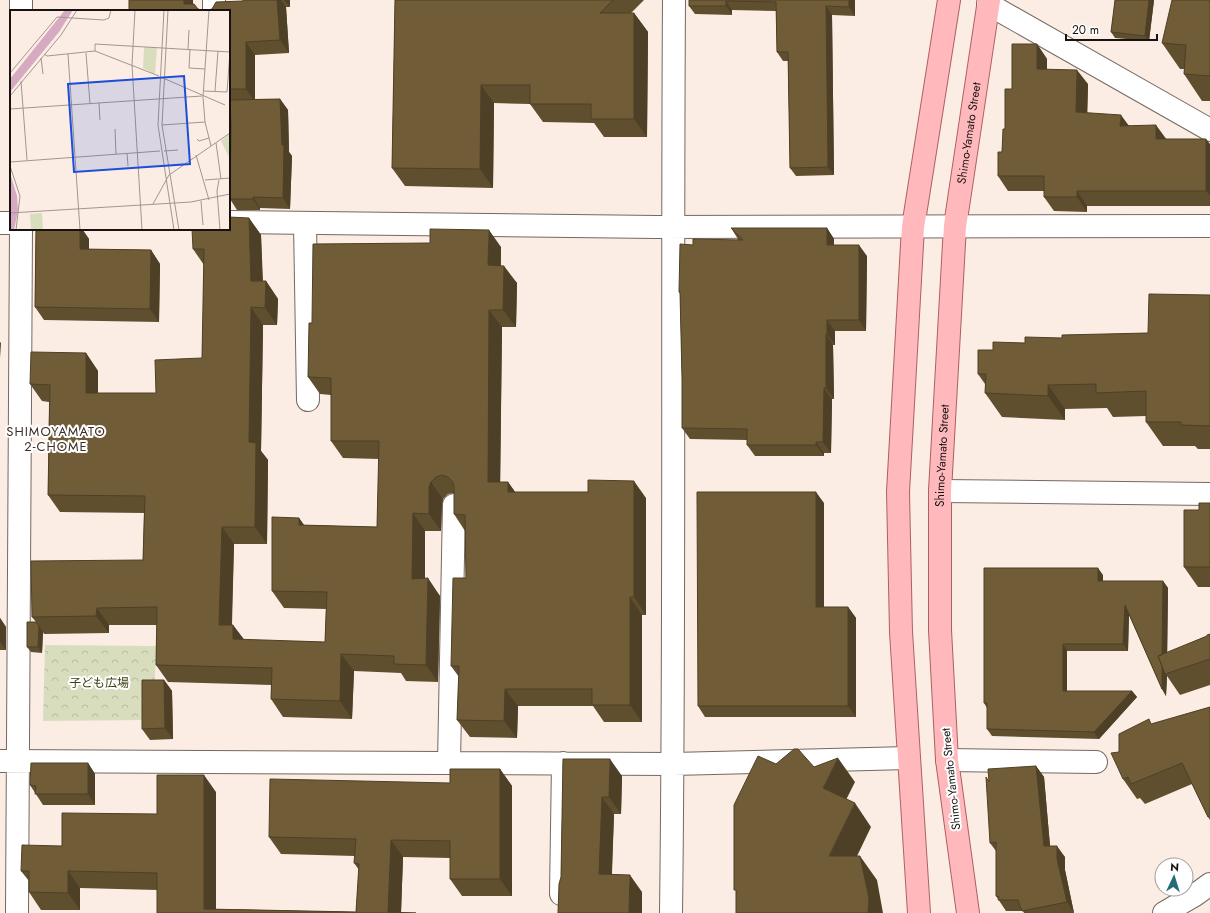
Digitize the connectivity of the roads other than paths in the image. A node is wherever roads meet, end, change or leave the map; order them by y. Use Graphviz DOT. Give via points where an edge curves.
graph roads {
  1 [pos="674,0"];
  2 [pos="949,0"];
  3 [pos="989,2"];
  4 [pos="1210,130"];
  5 [pos="230,222"];
  6 [pos="305,223"];
  7 [pos="955,226"];
  8 [pos="1210,226"];
  9 [pos="672,227"];
  10 [pos="913,227"];
  11 [pos="21,230"];
  12 [pos="308,400"];
  13 [pos="940,491"];
  14 [pos="1210,494"];
  15 [pos="454,505"];
  16 [pos="908,758"];
  17 [pos="947,760"];
  18 [pos="9,761"];
  19 [pos="1096,762"];
  20 [pos="449,763"];
  21 [pos="563,763"];
  22 [pos="673,764"];
  23 [pos="1210,884"];
  24 [pos="561,894"];
  25 [pos="17,913"];
  26 [pos="671,913"];
  27 [pos="919,913"];
  28 [pos="968,913"];
  29 [pos="1164,913"];
  1 -- 9 [label="street"];
  2 -- 10 [label="main road"];
  3 -- 4 [label="street"];
  3 -- 7 [label="main road, Shimo-Yamato Street"];
  5 -- 6 [label="street"];
  6 -- 9 [label="street"];
  6 -- 12 [label="street"];
  7 -- 8 [label="street"];
  7 -- 10 [label="street"];
  7 -- 13 [label="main road, Shimo-Yamato Street"];
  9 -- 10 [label="street"];
  9 -- 22 [label="street"];
  10 -- 16 [label="main road" via="898,492 901,632"];
  11 -- 18 [label="street"];
  13 -- 14 [label="street"];
  13 -- 17 [label="main road, Shimo-Yamato Street" via="940,630"];
  15 -- 20 [label="street"];
  16 -- 22 [label="street"];
  16 -- 27 [label="main road"];
  17 -- 19 [label="street"];
  17 -- 28 [label="main road, Shimo-Yamato Street"];
  18 -- 20 [label="street"];
  18 -- 25 [label="street"];
  20 -- 21 [label="street"];
  21 -- 22 [label="street"];
  21 -- 24 [label="street"];
  22 -- 26 [label="street"];
  23 -- 29 [label="street" via="1195,896"];
}
